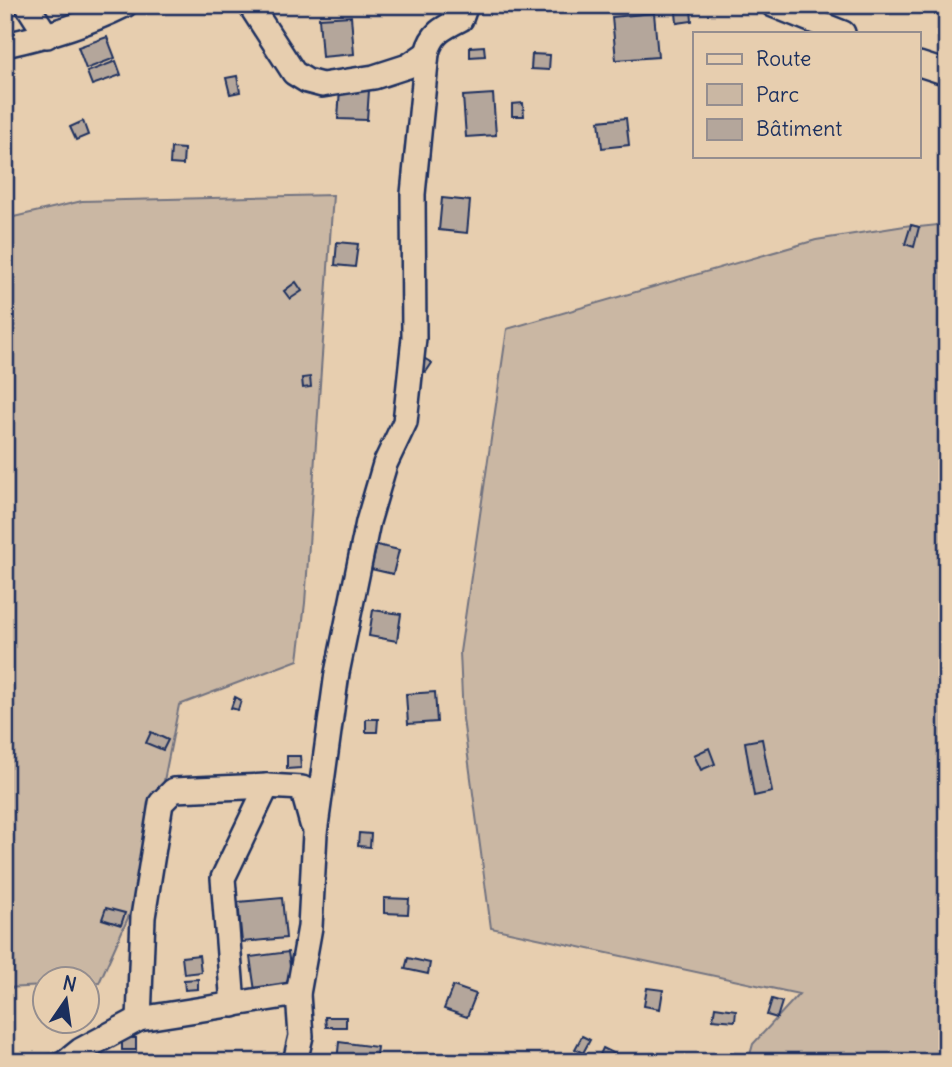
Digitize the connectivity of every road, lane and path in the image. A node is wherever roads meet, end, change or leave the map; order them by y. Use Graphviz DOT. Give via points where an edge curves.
graph roads {
  1 [pos="27,5"];
  2 [pos="125,5"];
  3 [pos="250,5"];
  4 [pos="466,5"];
  5 [pos="773,5"];
  6 [pos="840,32"];
  7 [pos="47,36"];
  8 [pos="5,45"];
  9 [pos="427,53"];
  10 [pos="920,64"];
  11 [pos="947,74"];
  12 [pos="267,786"];
  13 [pos="315,833"];
  14 [pos="298,994"];
  15 [pos="233,1004"];
  16 [pos="139,1019"];
  17 [pos="66,1062"];
  18 [pos="295,1062"];
  1 -- 7 [label="street"];
  2 -- 7 [label="street"];
  3 -- 9 [label="street" via="294,73 307,81 322,85 374,77 408,66"];
  4 -- 9 [label="street" via="461,19 436,32"];
  5 -- 6 [label="street"];
  7 -- 8 [label="street"];
  9 -- 13 [label="street" via="414,194 414,338 405,422 385,464 353,591"];
  10 -- 11 [label="street"];
  12 -- 13 [label="street" via="302,788"];
  12 -- 15 [label="street" via="223,878"];
  12 -- 16 [label="street" via="174,790 161,803 143,917"];
  13 -- 14 [label="street" via="310,928"];
  14 -- 15 [label="street"];
  14 -- 18 [label="street" via="301,1036"];
  15 -- 16 [label="street"];
  16 -- 17 [label="street"];
}
